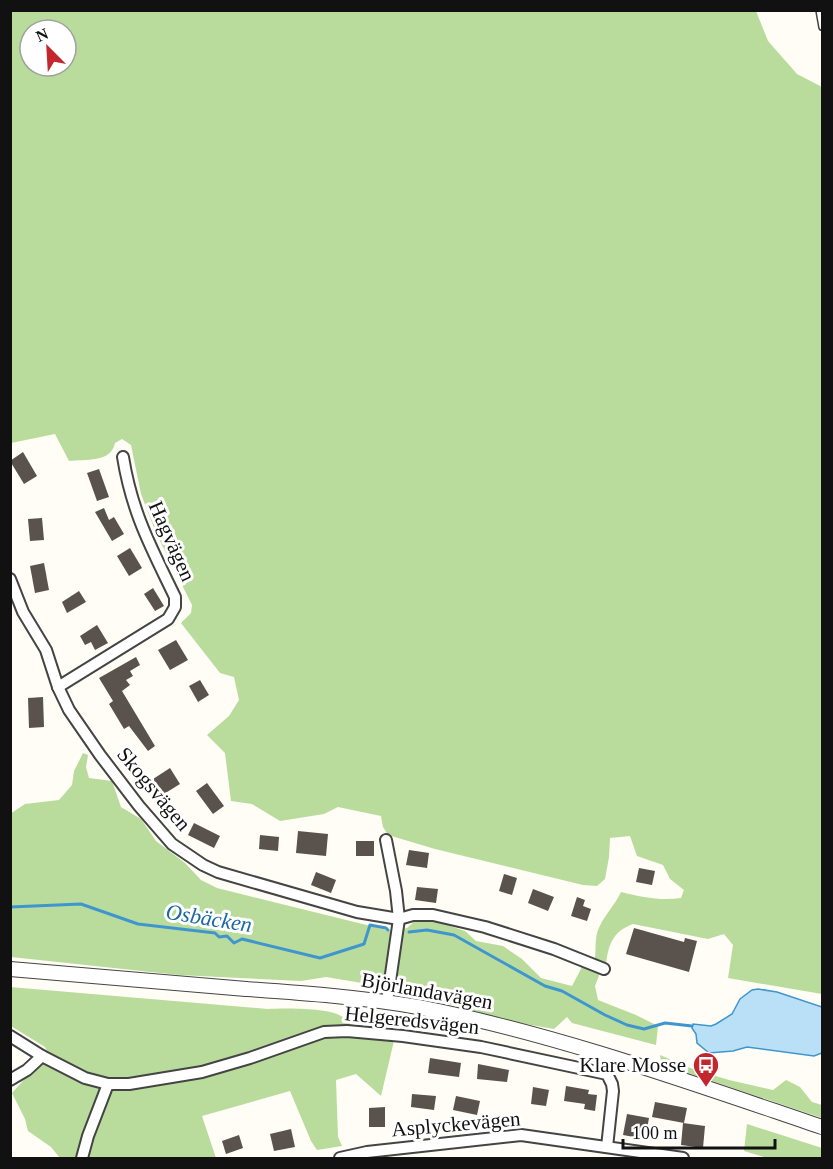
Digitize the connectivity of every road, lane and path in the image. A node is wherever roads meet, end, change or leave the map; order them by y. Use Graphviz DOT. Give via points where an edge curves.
graph roads {
  1 [pos="819,10"];
  2 [pos="822,27"];
  3 [pos="123,457"];
  4 [pos="10,579"];
  5 [pos="58,687"];
  6 [pos="386,840"];
  7 [pos="399,919"];
  8 [pos="10,969"];
  9 [pos="604,969"];
  10 [pos="387,1002"];
  11 [pos="10,1036"];
  12 [pos="42,1056"];
  13 [pos="10,1080"];
  14 [pos="108,1084"];
  15 [pos="822,1127"];
  16 [pos="607,1147"];
  17 [pos="621,1154"];
  18 [pos="82,1158"];
  19 [pos="340,1158"];
  20 [pos="683,1158"];
  1 -- 2 [label="lane"];
  3 -- 5 [label="street, Hagvägen" via="138,520 175,597 176,607 168,619"];
  4 -- 5 [label="street, Skogsvägen" via="23,612 46,650"];
  5 -- 7 [label="street, Skogsvägen" via="69,710 139,806 172,844 198,862 218,872 357,912"];
  6 -- 7 [label="street"];
  7 -- 9 [label="street, Skogsvägen" via="433,915 485,927"];
  7 -- 10 [label="street"];
  8 -- 10 [label="street, Björlandavägen"];
  10 -- 15 [label="street, Björlandavägen" via="477,1019 557,1040"];
  11 -- 12 [label="street, Helgeredsvägen"];
  12 -- 13 [label="street"];
  12 -- 14 [label="street, Helgeredsvägen" via="86,1078"];
  14 -- 16 [label="street, Helgeredsvägen" via="202,1072 324,1032 412,1037 481,1047 607,1074 613,1091"];
  14 -- 18 [label="street"];
  16 -- 17 [label="street, Asplyckevägen"];
  16 -- 19 [label="street, Asplyckevägen" via="521,1135"];
  17 -- 20 [label="street, Asplyckevägen"];
}
